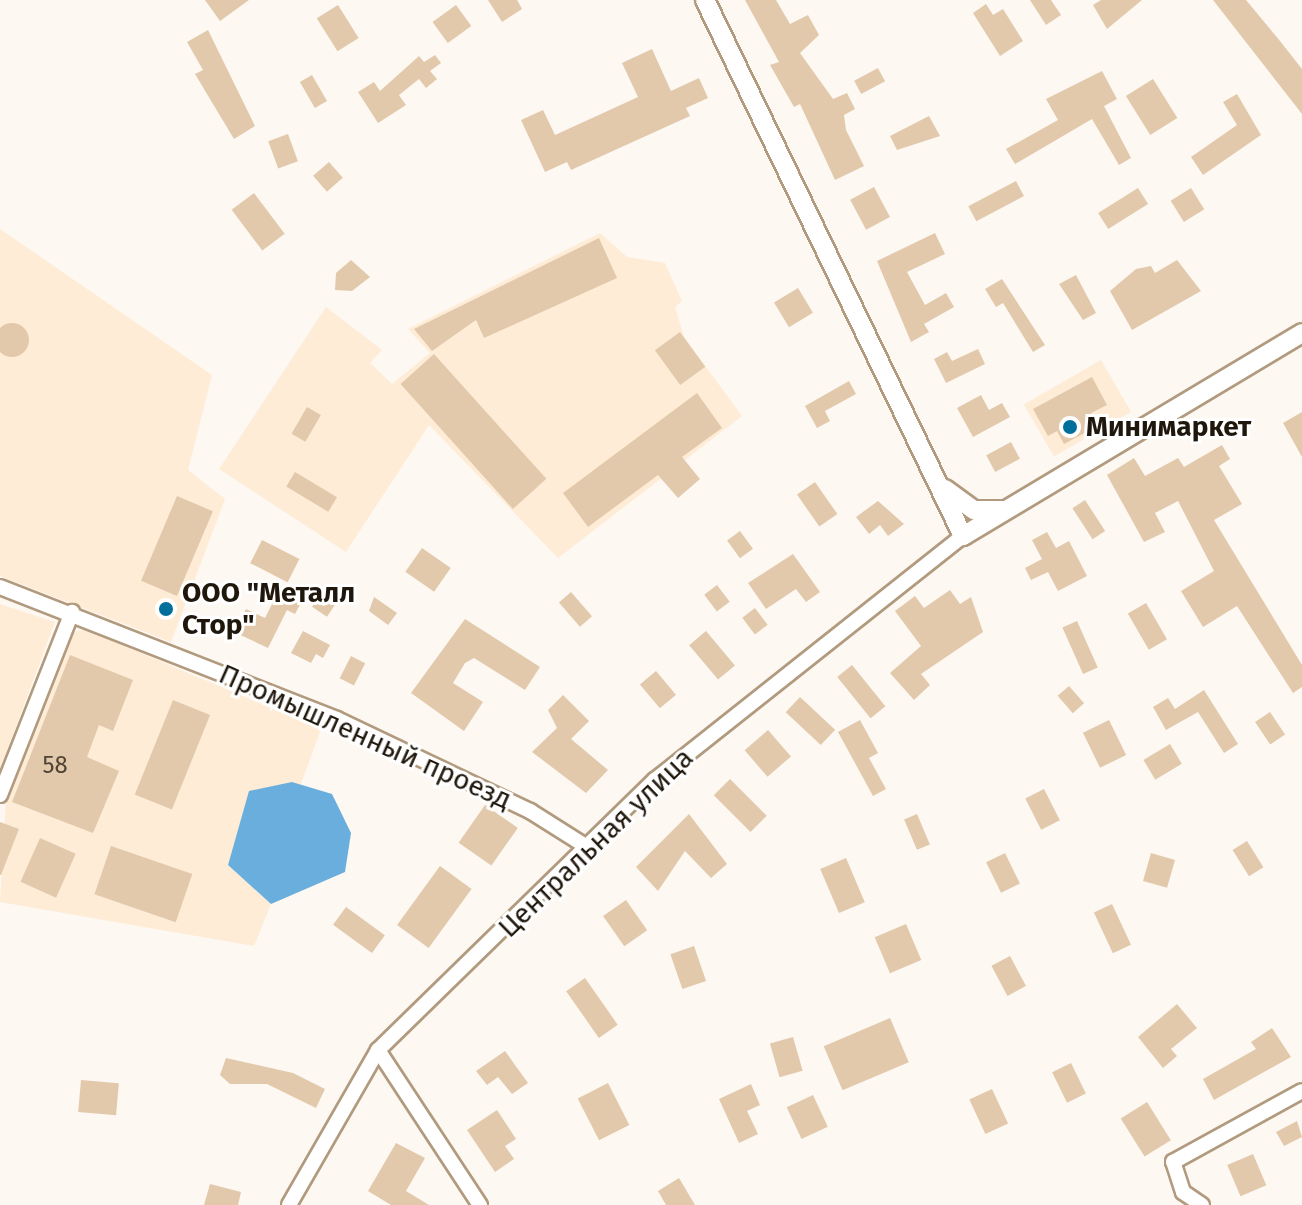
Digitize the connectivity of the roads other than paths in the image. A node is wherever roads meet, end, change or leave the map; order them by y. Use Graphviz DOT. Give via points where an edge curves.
graph roads {
  1 [pos="705,0"];
  2 [pos="1302,333"];
  3 [pos="937,481"];
  4 [pos="1011,509"];
  5 [pos="963,536"];
  6 [pos="0,587"];
  7 [pos="72,612"];
  8 [pos="0,795"];
  9 [pos="590,849"];
  10 [pos="378,1050"];
  11 [pos="1302,1091"];
  12 [pos="289,1205"];
  13 [pos="480,1205"];
  14 [pos="1202,1205"];
  1 -- 3 [label="street"];
  2 -- 4 [label="street"];
  3 -- 4 [label="street" via="974,510"];
  3 -- 5 [label="street"];
  4 -- 5 [label="street"];
  5 -- 9 [label="street, Центральная улица" via="655,780"];
  6 -- 7 [label="street, Промышленный проезд"];
  7 -- 8 [label="street"];
  7 -- 9 [label="street, Промышленный проезд" via="337,719 530,811"];
  9 -- 10 [label="street, Центральная улица"];
  10 -- 12 [label="street, Центральная улица"];
  10 -- 13 [label="street"];
  11 -- 14 [label="street" via="1173,1162 1183,1192"];
}
